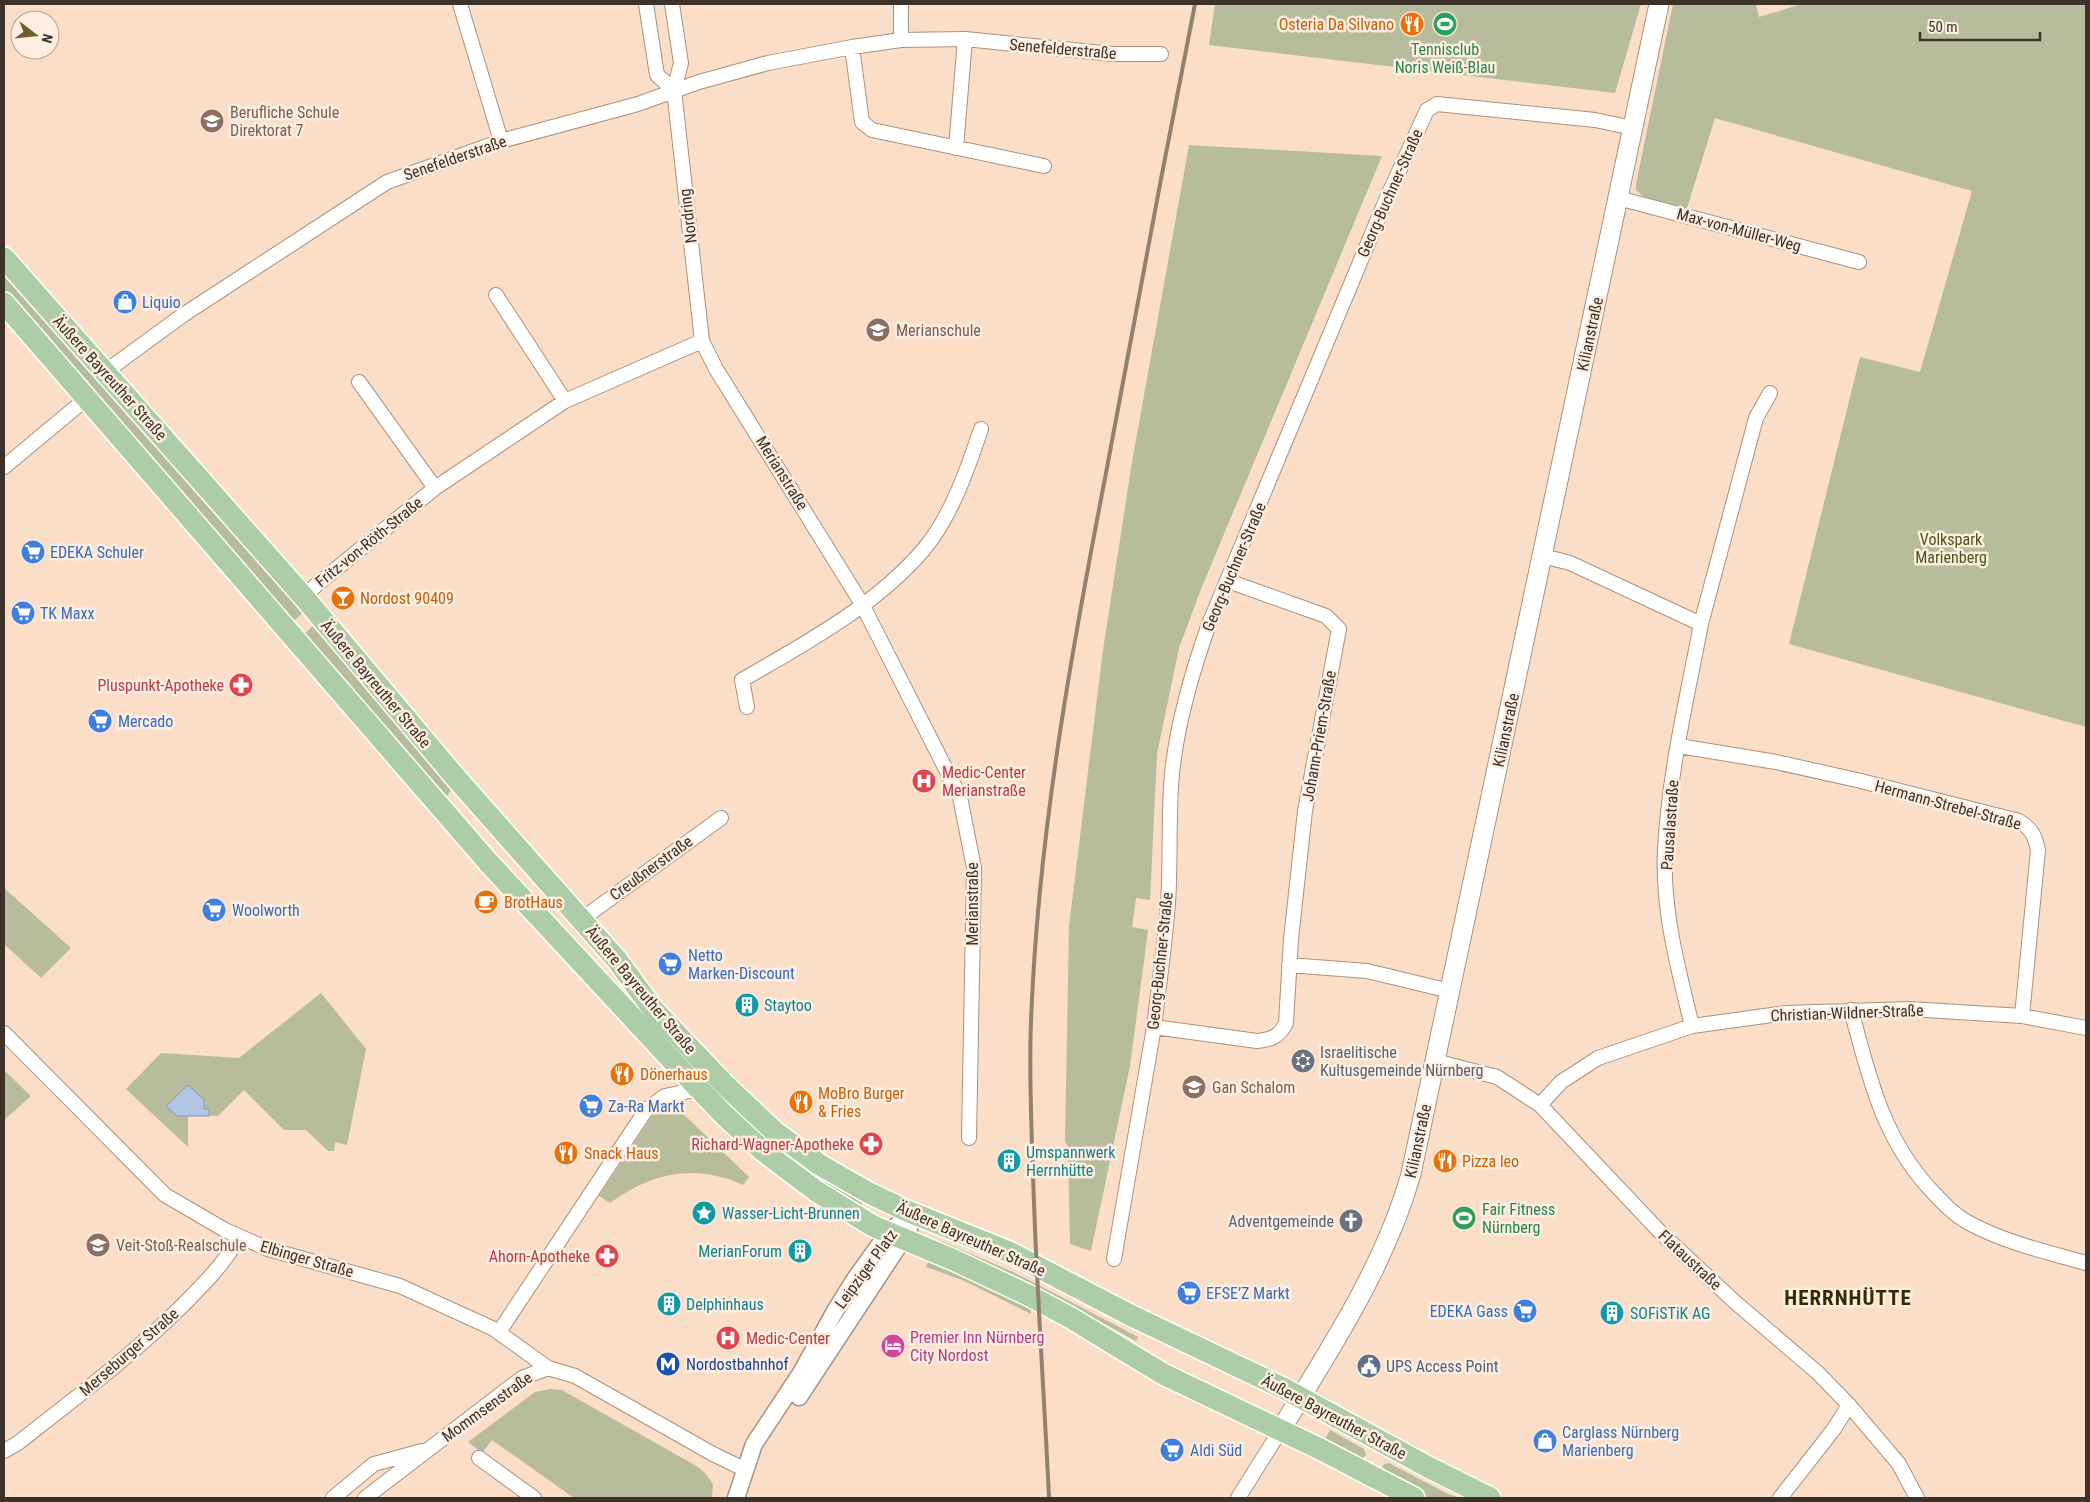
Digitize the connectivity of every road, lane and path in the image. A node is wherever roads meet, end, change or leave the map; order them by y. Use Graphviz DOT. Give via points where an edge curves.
graph roads {
  1 [pos="460,4"];
  2 [pos="646,4"];
  3 [pos="672,4"];
  4 [pos="901,4"];
  5 [pos="1659,4"];
  6 [pos="965,39"];
  7 [pos="901,40"];
  8 [pos="852,47"];
  9 [pos="1161,54"];
  10 [pos="674,90"];
  11 [pos="1633,128"];
  12 [pos="501,141"];
  13 [pos="956,148"];
  14 [pos="1044,166"];
  15 [pos="1618,198"];
  16 [pos="4,258"];
  17 [pos="1859,262"];
  18 [pos="496,295"];
  19 [pos="4,303"];
  20 [pos="702,341"];
  21 [pos="105,372"];
  22 [pos="360,382"];
  23 [pos="1770,394"];
  24 [pos="87,398"];
  25 [pos="565,401"];
  26 [pos="981,429"];
  27 [pos="4,467"];
  28 [pos="435,488"];
  29 [pos="1543,556"];
  30 [pos="1228,580"];
  31 [pos="303,596"];
  32 [pos="862,604"];
  33 [pos="1701,624"];
  34 [pos="747,708"];
  35 [pos="1679,746"];
  36 [pos="721,818"];
  37 [pos="582,919"];
  38 [pos="1289,965"];
  39 [pos="1450,990"];
  40 [pos="1851,1010"];
  41 [pos="2022,1016"];
  42 [pos="1692,1026"];
  43 [pos="1154,1027"];
  44 [pos="2086,1028"];
  45 [pos="4,1033"];
  46 [pos="1435,1061"];
  47 [pos="699,1089"];
  48 [pos="1540,1105"];
  49 [pos="968,1138"];
  50 [pos="919,1216"];
  51 [pos="895,1236"];
  52 [pos="239,1237"];
  53 [pos="1114,1259"];
  54 [pos="2086,1263"];
  55 [pos="499,1332"];
  56 [pos="548,1368"];
  57 [pos="1300,1398"];
  58 [pos="1849,1405"];
  59 [pos="1280,1430"];
  60 [pos="1389,1446"];
  61 [pos="428,1450"];
  62 [pos="4,1451"];
  63 [pos="479,1458"];
  64 [pos="746,1470"];
  65 [pos="1372,1476"];
  66 [pos="333,1498"];
  67 [pos="365,1498"];
  68 [pos="534,1498"];
  69 [pos="736,1498"];
  70 [pos="1238,1498"];
  71 [pos="1414,1498"];
  72 [pos="1490,1498"];
  73 [pos="1780,1498"];
  74 [pos="1917,1498"];
  1 -- 12 [label="street"];
  2 -- 10 [label="street" via="657,75"];
  3 -- 10 [label="street, Nordring" via="681,63"];
  4 -- 7 [label="street"];
  5 -- 11 [label="main road, Kilianstraße"];
  6 -- 7 [label="street, Senefelderstraße"];
  6 -- 9 [label="street, Senefelderstraße" via="1114,54"];
  6 -- 13 [label="street"];
  7 -- 8 [label="street, Senefelderstraße"];
  8 -- 10 [label="street, Senefelderstraße" via="768,63"];
  8 -- 13 [label="street" via="862,122 872,130"];
  10 -- 12 [label="street, Senefelderstraße" via="638,104"];
  10 -- 20 [label="street, Nordring"];
  11 -- 15 [label="main road, Kilianstraße"];
  11 -- 30 [label="street, Georg-Buchner-Straße" via="1595,120 1450,104 1437,104 1427,110 1386,200"];
  12 -- 21 [label="street, Senefelderstraße" via="387,182 183,315"];
  13 -- 14 [label="street"];
  15 -- 17 [label="street, Max-von-Müller-Weg"];
  15 -- 29 [label="main road, Kilianstraße"];
  16 -- 21 [label="main road, Äußere Bayreuther Straße"];
  18 -- 25 [label="street"];
  19 -- 24 [label="main road, Äußere Bayreuther Straße"];
  20 -- 25 [label="street, Fritz-von-Röth-Straße"];
  20 -- 32 [label="street, Merianstraße" via="716,369"];
  21 -- 31 [label="main road, Äußere Bayreuther Straße"];
  22 -- 28 [label="street, Fritz-von-Röth-Straße"];
  23 -- 33 [label="street, Pausalastraße" via="1756,418"];
  24 -- 27 [label="street"];
  24 -- 47 [label="main road, Äußere Bayreuther Straße" via="488,862"];
  25 -- 28 [label="street, Fritz-von-Röth-Straße"];
  26 -- 32 [label="street" via="968,468 933,537 898,575"];
  28 -- 31 [label="street, Fritz-von-Röth-Straße"];
  29 -- 33 [label="street" via="1570,563"];
  29 -- 39 [label="main road, Kilianstraße"];
  30 -- 38 [label="street, Johann-Priem-Straße" via="1326,616 1339,629 1305,811"];
  30 -- 43 [label="street, Georg-Buchner-Straße" via="1196,661 1172,771 1168,901"];
  31 -- 37 [label="main road, Äußere Bayreuther Straße" via="456,778"];
  32 -- 34 [label="street" via="807,642 742,680"];
  32 -- 49 [label="street, Merianstraße" via="960,797 974,868"];
  33 -- 35 [label="street, Pausalastraße"];
  35 -- 41 [label="street, Hermann-Strebel-Straße" via="1776,762 1861,781 2019,821 2029,827 2038,850"];
  35 -- 42 [label="street, Pausalastraße" via="1670,793 1665,851 1667,898 1672,946"];
  36 -- 37 [label="street, Creußnerstraße"];
  37 -- 50 [label="main road, Äußere Bayreuther Straße" via="653,1009 724,1086 761,1120 836,1175"];
  38 -- 39 [label="street" via="1367,971"];
  38 -- 43 [label="street" via="1286,1023 1273,1038 1257,1041"];
  39 -- 46 [label="main road, Kilianstraße"];
  40 -- 41 [label="street, Christian-Wildner-Straße" via="1910,1009"];
  40 -- 42 [label="street, Christian-Wildner-Straße" via="1786,1012"];
  40 -- 54 [label="street" via="1883,1118 1922,1180 1943,1204 1969,1223 2005,1239"];
  41 -- 44 [label="street, Christian-Wildner-Straße"];
  42 -- 48 [label="street, Christian-Wildner-Straße" via="1598,1058 1561,1082"];
  43 -- 53 [label="street, Georg-Buchner-Straße"];
  45 -- 52 [label="street, Elbinger Straße" via="165,1196"];
  46 -- 48 [label="street, Flataustraße" via="1497,1077"];
  46 -- 57 [label="main road, Kilianstraße" via="1411,1174 1395,1223 1360,1295"];
  47 -- 51 [label="main road, Äußere Bayreuther Straße" via="777,1163 834,1203"];
  47 -- 55 [label="street" via="665,1096 646,1110"];
  48 -- 58 [label="street, Flataustraße" via="1674,1246 1818,1373"];
  50 -- 51 [label="street, Leipziger Platz" via="901,1222"];
  50 -- 57 [label="main road, Äußere Bayreuther Straße" via="1009,1252"];
  51 -- 59 [label="main road, Äußere Bayreuther Straße" via="1028,1294 1163,1374"];
  51 -- 64 [label="street, Leipziger Platz" via="840,1303 801,1373 754,1444"];
  52 -- 55 [label="street, Elbinger Straße" via="268,1249 400,1286"];
  52 -- 62 [label="street, Merseburger Straße" via="200,1287 138,1348"];
  55 -- 56 [label="street"];
  56 -- 61 [label="street, Mommsenstraße" via="522,1378"];
  56 -- 64 [label="street" via="575,1376"];
  57 -- 59 [label="main road, Kilianstraße"];
  57 -- 60 [label="main road, Äußere Bayreuther Straße"];
  58 -- 73 [label="street"];
  58 -- 74 [label="street, Flataustraße" via="1899,1464"];
  59 -- 65 [label="main road, Äußere Bayreuther Straße"];
  59 -- 70 [label="street"];
  60 -- 65 [label="main road" via="1373,1460"];
  60 -- 72 [label="main road, Äußere Bayreuther Straße"];
  61 -- 66 [label="street, Mommsenstraße" via="374,1464"];
  61 -- 67 [label="street, Mommsenstraße"];
  63 -- 68 [label="street"];
  64 -- 69 [label="street, Leipziger Platz"];
  65 -- 71 [label="main road, Äußere Bayreuther Straße"];
}
